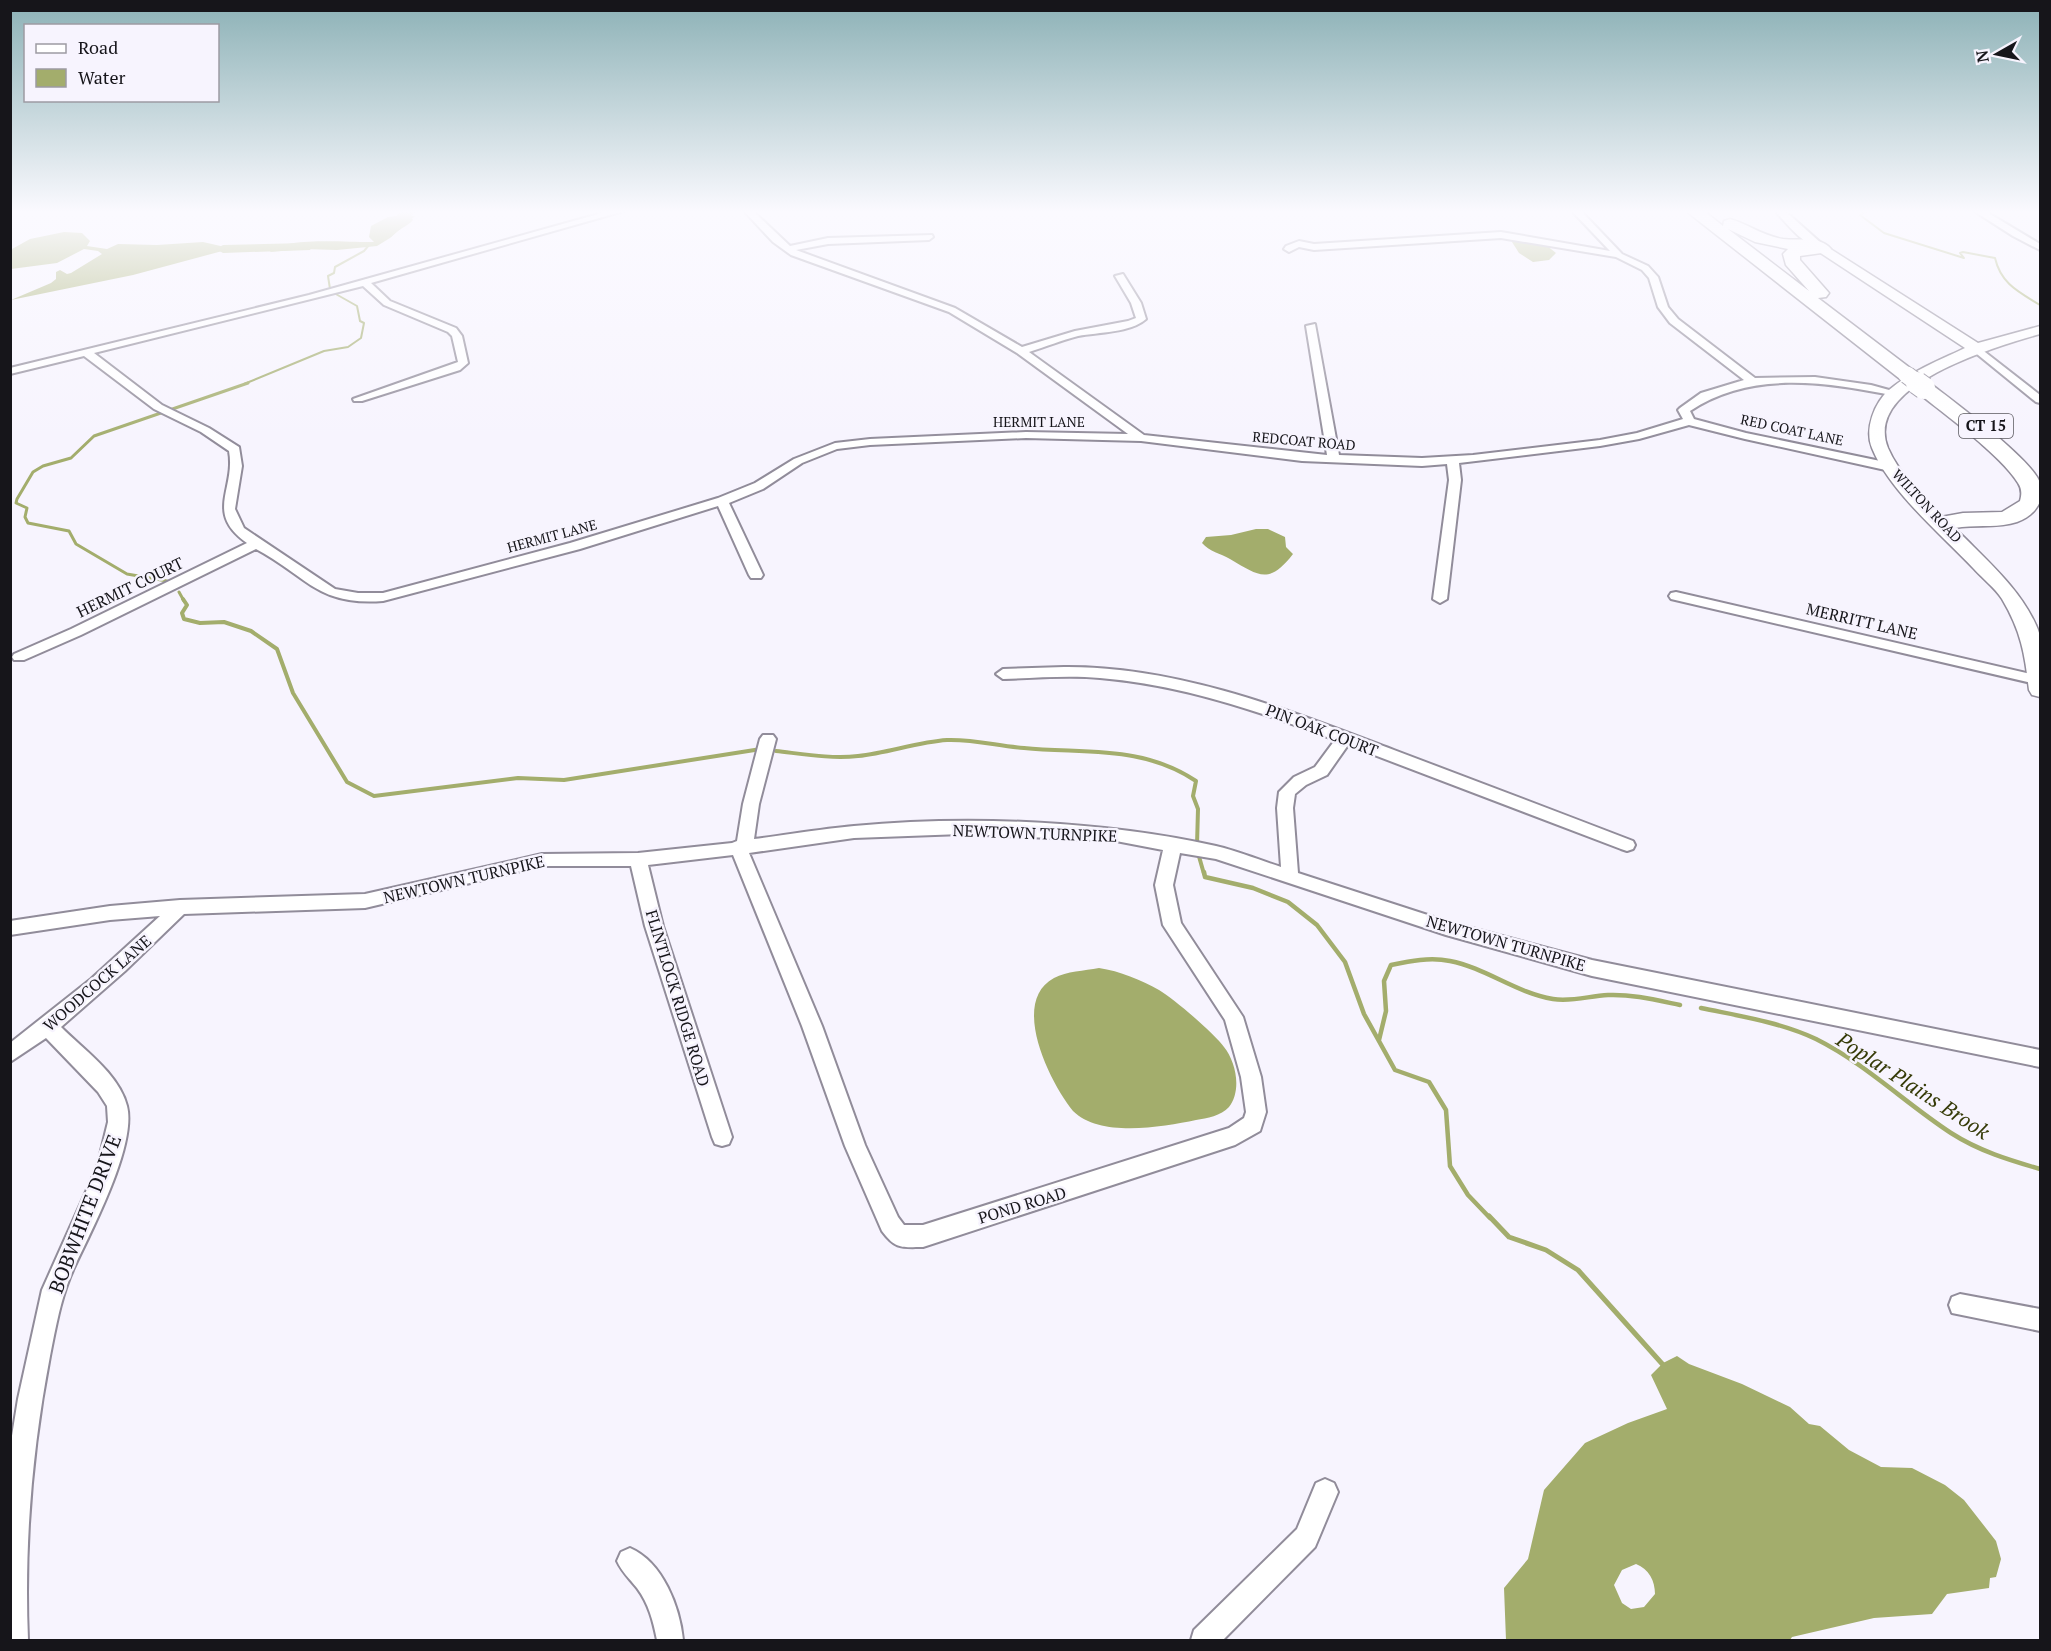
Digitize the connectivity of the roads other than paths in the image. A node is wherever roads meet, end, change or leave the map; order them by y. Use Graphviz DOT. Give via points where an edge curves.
graph roads {
  1 [pos="340,288"];
  2 [pos="371,288"];
  3 [pos="889,288"];
  4 [pos="1127,288"];
  5 [pos="1657,288"];
  6 [pos="1797,288"];
  7 [pos="1808,288"];
  8 [pos="1816,288"];
  9 [pos="1884,288"];
  10 [pos="1854,324"];
  11 [pos="1311,326"];
  12 [pos="2040,330"];
  13 [pos="1976,348"];
  14 [pos="1021,351"];
  15 [pos="87,353"];
  16 [pos="10,371"];
  17 [pos="1919,380"];
  18 [pos="1754,383"];
  19 [pos="1895,393"];
  20 [pos="358,399"];
  21 [pos="2040,400"];
  22 [pos="1963,419"];
  23 [pos="1689,421"];
  24 [pos="1141,438"];
  25 [pos="1334,459"];
  26 [pos="1453,461"];
  27 [pos="1890,466"];
  28 [pos="2040,468"];
  29 [pos="2040,481"];
  30 [pos="722,501"];
  31 [pos="1943,524"];
  32 [pos="2040,526"];
  33 [pos="255,543"];
  34 [pos="756,575"];
  35 [pos="1676,596"];
  36 [pos="1440,599"];
  37 [pos="19,657"];
  38 [pos="1004,674"];
  39 [pos="2040,686"];
  40 [pos="1345,738"];
  41 [pos="768,739"];
  42 [pos="1173,844"];
  43 [pos="1627,845"];
  44 [pos="742,846"];
  45 [pos="638,859"];
  46 [pos="1290,876"];
  47 [pos="180,907"];
  48 [pos="10,928"];
  49 [pos="48,1027"];
  50 [pos="10,1054"];
  51 [pos="2040,1059"];
  52 [pos="722,1137"];
  53 [pos="1960,1305"];
  54 [pos="2040,1320"];
  55 [pos="1325,1492"];
  56 [pos="630,1561"];
  57 [pos="14,1641"];
  58 [pos="670,1641"];
  59 [pos="1204,1641"];
  1 -- 15 [label="street"];
  2 -- 20 [label="street" via="387,303 452,330 463,363"];
  3 -- 14 [label="street, REDCOAT ROAD" via="952,310"];
  4 -- 14 [label="street" via="1141,319"];
  5 -- 18 [label="street" via="1663,307 1674,321"];
  6 -- 17 [label="highway, CT 15"];
  7 -- 10 [label="highway, CT 15"];
  8 -- 10 [label="highway"];
  9 -- 13 [label="main road"];
  10 -- 17 [label="highway, CT 15"];
  11 -- 25 [label="street"];
  12 -- 13 [label="main road, WILTON ROAD"];
  13 -- 19 [label="main road, WILTON ROAD"];
  13 -- 21 [label="street"];
  14 -- 24 [label="street, REDCOAT ROAD"];
  15 -- 16 [label="street"];
  15 -- 33 [label="street, HERMIT LANE" via="158,407 235,449 230,515"];
  17 -- 22 [label="highway, CT 15"];
  17 -- 28 [label="highway, CT 15"];
  18 -- 19 [label="street" via="1839,381"];
  18 -- 23 [label="street" via="1700,398 1684,410"];
  19 -- 27 [label="main road, WILTON ROAD" via="1884,406 1878,425 1879,446"];
  22 -- 29 [label="highway, CT 15"];
  22 -- 31 [label="highway" via="2022,474 2032,487 2033,498 2016,515"];
  23 -- 26 [label="street, REDCOAT ROAD" via="1600,443"];
  23 -- 27 [label="street, RED COAT LANE"];
  24 -- 25 [label="street, REDCOAT ROAD"];
  24 -- 30 [label="street, HERMIT LANE" via="1026,435 851,443 813,454 759,486"];
  25 -- 26 [label="street, REDCOAT ROAD"];
  26 -- 36 [label="street" via="1455,480"];
  27 -- 31 [label="main road, WILTON ROAD"];
  30 -- 33 [label="street, HERMIT LANE" via="575,546 377,597 349,597 323,589"];
  30 -- 34 [label="street"];
  31 -- 32 [label="highway"];
  31 -- 39 [label="main road, WILTON ROAD" via="2009,594 2034,647"];
  33 -- 37 [label="street, HERMIT COURT"];
  35 -- 39 [label="street, MERRITT LANE"];
  38 -- 40 [label="street, PIN OAK COURT" via="1100,673 1165,684 1275,711"];
  40 -- 43 [label="street, PIN OAK COURT"];
  40 -- 46 [label="street" via="1321,771 1287,792"];
  41 -- 44 [label="street"];
  42 -- 44 [label="street, NEWTOWN TURNPIKE" via="1116,835 962,828 854,832"];
  42 -- 44 [label="street, POND ROAD" via="1164,885 1172,925 1234,1017 1251,1077 1256,1112 1253,1124 1235,1136 908,1238 899,1236 890,1224 855,1146"];
  42 -- 46 [label="street, NEWTOWN TURNPIKE"];
  44 -- 45 [label="street, NEWTOWN TURNPIKE"];
  45 -- 47 [label="street, NEWTOWN TURNPIKE" via="542,860 365,901"];
  45 -- 52 [label="street, FLINTLOCK RIDGE ROAD" via="654,926"];
  46 -- 51 [label="street, NEWTOWN TURNPIKE" via="1446,928 1592,968"];
  47 -- 48 [label="street, NEWTOWN TURNPIKE"];
  47 -- 49 [label="street, WOODCOCK LANE"];
  49 -- 50 [label="street, WOODCOCK LANE"];
  49 -- 57 [label="street, BOBWHITE DRIVE" via="106,1088 117,1106 119,1123 106,1167 56,1283 34,1378 14,1510"];
  53 -- 54 [label="street"];
  55 -- 59 [label="street" via="1306,1538"];
  56 -- 58 [label="street" via="649,1579 666,1613"];
}
